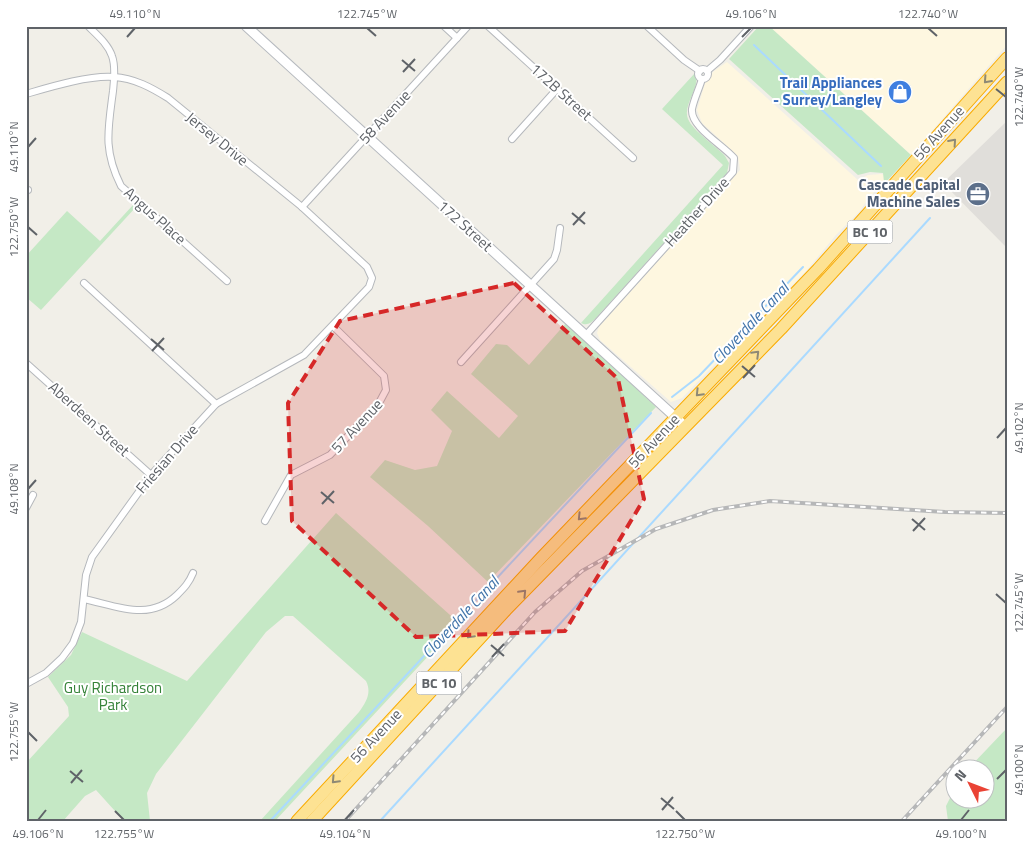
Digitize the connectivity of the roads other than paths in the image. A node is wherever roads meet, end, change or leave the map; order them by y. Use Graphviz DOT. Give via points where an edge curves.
graph roads {
  1 [pos="88,26"];
  2 [pos="246,26"];
  3 [pos="444,26"];
  4 [pos="468,26"];
  5 [pos="488,26"];
  6 [pos="647,26"];
  7 [pos="752,26"];
  8 [pos="457,38"];
  9 [pos="1007,58"];
  10 [pos="703,71"];
  11 [pos="114,77"];
  12 [pos="1007,82"];
  13 [pos="557,89"];
  14 [pos="26,94"];
  15 [pos="366,136"];
  16 [pos="512,139"];
  17 [pos="633,158"];
  18 [pos="302,207"];
  19 [pos="560,228"];
  20 [pos="227,281"];
  21 [pos="372,281"];
  22 [pos="84,283"];
  23 [pos="531,285"];
  24 [pos="333,326"];
  25 [pos="586,335"];
  26 [pos="461,362"];
  27 [pos="26,363"];
  28 [pos="216,404"];
  29 [pos="676,418"];
  30 [pos="685,426"];
  31 [pos="151,475"];
  32 [pos="33,495"];
  33 [pos="26,508"];
  34 [pos="266,521"];
  35 [pos="193,573"];
  36 [pos="84,599"];
  37 [pos="26,684"];
  38 [pos="297,821"];
  39 [pos="312,821"];
  1 -- 11 [label="street, Angus Place" via="102,39 113,57"];
  2 -- 15 [label="street, 172 Street"];
  3 -- 8 [label="street"];
  4 -- 8 [label="street, 58 Avenue"];
  5 -- 13 [label="street, 172B Street"];
  6 -- 10 [label="street" via="684,60"];
  7 -- 10 [label="street" via="720,60"];
  8 -- 15 [label="street, 58 Avenue"];
  9 -- 29 [label="highway, 56 Avenue / BC 10, one-way" via="818,269"];
  10 -- 25 [label="street, Heather Drive" via="698,75 702,79 692,115 700,127 734,158 733,172"];
  11 -- 14 [label="street, Jersey Drive" via="70,82"];
  11 -- 18 [label="street, Jersey Drive" via="145,84 168,98"];
  11 -- 20 [label="street, Angus Place" via="107,140 110,166 121,186"];
  30 -- 12 [label="highway, 56 Avenue / BC 10, one-way" via="780,329"];
  13 -- 16 [label="street"];
  13 -- 17 [label="street, 172B Street"];
  15 -- 18 [label="street, 58 Avenue"];
  15 -- 23 [label="street, 172 Street"];
  18 -- 21 [label="street, Jersey Drive" via="367,267"];
  19 -- 23 [label="street" via="554,259"];
  21 -- 24 [label="street, Friesian Drive"];
  22 -- 28 [label="street"];
  23 -- 25 [label="street, 172 Street"];
  23 -- 26 [label="street"];
  24 -- 28 [label="street, Friesian Drive" via="297,360"];
  24 -- 34 [label="street, 57 Avenue" via="384,376 386,390 379,403 336,450 288,478"];
  25 -- 29 [label="street, 172 Street"];
  27 -- 31 [label="street, Aberdeen Street"];
  28 -- 31 [label="street, Friesian Drive"];
  29 -- 30 [label="street, 172 Street"];
  29 -- 38 [label="highway, 56 Avenue / BC 10, one-way"];
  39 -- 30 [label="highway, 56 Avenue / BC 10, one-way" via="500,617"];
  31 -- 36 [label="street, Friesian Drive" via="92,557 86,575"];
  32 -- 33 [label="street"];
  35 -- 36 [label="street" via="173,599 153,609 128,611"];
  36 -- 37 [label="street, Friesian Drive" via="77,633 67,652 46,674"];
}
